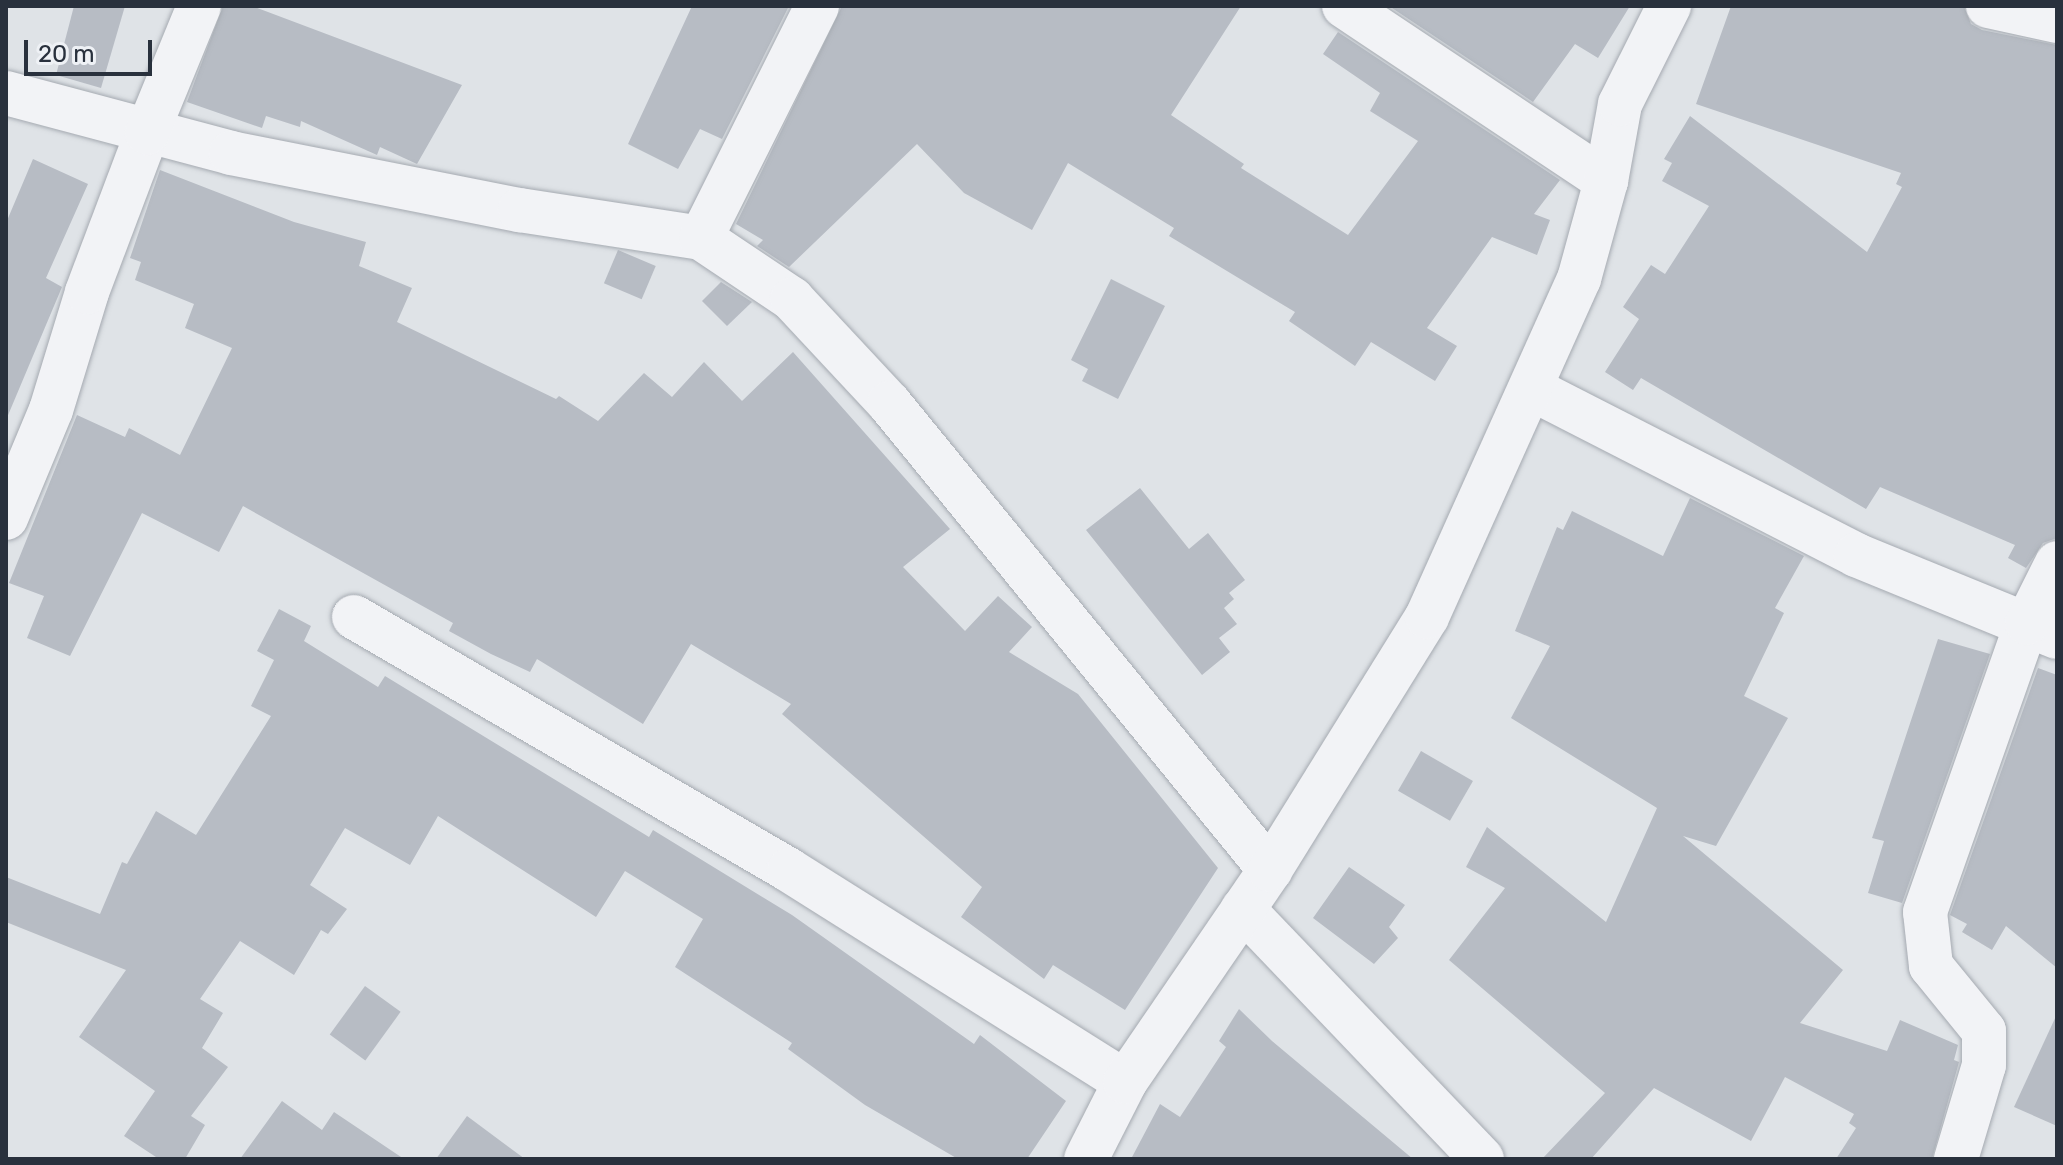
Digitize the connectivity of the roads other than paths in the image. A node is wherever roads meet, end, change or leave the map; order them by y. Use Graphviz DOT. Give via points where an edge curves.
graph roads {
  1 [pos="199,6"];
  2 [pos="817,6"];
  3 [pos="1344,6"];
  4 [pos="1669,6"];
  5 [pos="1988,6"];
  6 [pos="2057,21"];
  7 [pos="6,93"];
  8 [pos="147,133"];
  9 [pos="1606,181"];
  10 [pos="701,238"];
  11 [pos="1534,390"];
  12 [pos="6,518"];
  13 [pos="2057,563"];
  14 [pos="354,617"];
  15 [pos="2042,630"];
  16 [pos="1270,870"];
  17 [pos="1243,909"];
  18 [pos="1125,1082"];
  19 [pos="1086,1159"];
  20 [pos="1482,1159"];
  21 [pos="1956,1159"];
  1 -- 8 [label="street"];
  2 -- 10 [label="street"];
  3 -- 9 [label="street"];
  4 -- 9 [label="street" via="1620,104"];
  5 -- 6 [label="street"];
  7 -- 8 [label="street"];
  8 -- 10 [label="street" via="520,210"];
  8 -- 12 [label="street" via="87,292 51,410"];
  9 -- 11 [label="street" via="1579,279"];
  10 -- 16 [label="street" via="792,299 889,403"];
  11 -- 15 [label="street" via="1856,555"];
  11 -- 16 [label="street" via="1427,617"];
  13 -- 15 [label="street"];
  14 -- 18 [label="street" via="789,870"];
  15 -- 21 [label="street" via="1925,912 1931,966 1984,1031 1984,1065"];
  16 -- 17 [label="street"];
  17 -- 18 [label="street"];
  17 -- 20 [label="street"];
  18 -- 19 [label="street"];
}
